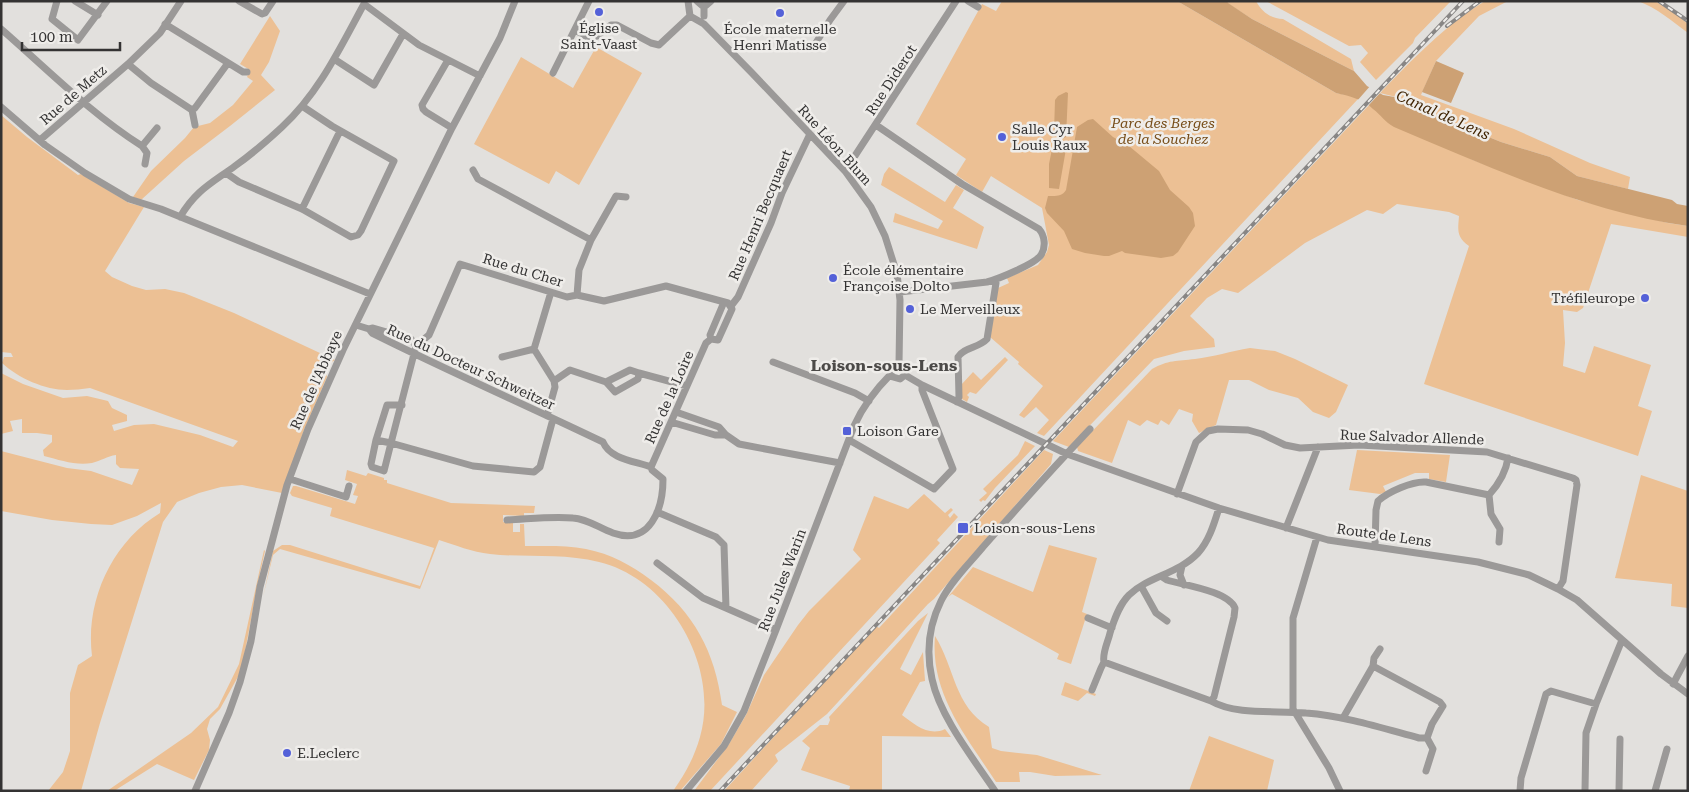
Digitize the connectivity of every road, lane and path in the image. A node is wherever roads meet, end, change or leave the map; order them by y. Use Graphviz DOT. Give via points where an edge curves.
graph roads {
  1 [pos="57,1"];
  2 [pos="75,1"];
  3 [pos="106,1"];
  4 [pos="181,1"];
  5 [pos="239,1"];
  6 [pos="273,1"];
  7 [pos="515,1"];
  8 [pos="589,1"];
  9 [pos="710,1"];
  10 [pos="844,1"];
  11 [pos="956,1"];
  12 [pos="968,1"];
  13 [pos="689,4"];
  14 [pos="700,4"];
  15 [pos="978,6"];
  16 [pos="98,15"];
  17 [pos="704,16"];
  18 [pos="693,18"];
  19 [pos="165,24"];
  20 [pos="1,29"];
  21 [pos="575,30"];
  22 [pos="403,34"];
  23 [pos="814,46"];
  24 [pos="729,49"];
  25 [pos="334,59"];
  26 [pos="448,60"];
  27 [pos="228,63"];
  28 [pos="128,64"];
  29 [pos="247,72"];
  30 [pos="553,73"];
  31 [pos="480,76"];
  32 [pos="84,102"];
  33 [pos="302,106"];
  34 [pos="1,107"];
  35 [pos="192,110"];
  36 [pos="195,125"];
  37 [pos="876,125"];
  38 [pos="158,128"];
  39 [pos="452,128"];
  40 [pos="340,131"];
  41 [pos="810,134"];
  42 [pos="40,140"];
  43 [pos="142,146"];
  44 [pos="145,164"];
  45 [pos="473,170"];
  46 [pos="845,171"];
  47 [pos="226,173"];
  48 [pos="626,197"];
  49 [pos="302,208"];
  50 [pos="180,217"];
  51 [pos="590,240"];
  52 [pos="994,280"];
  53 [pos="551,292"];
  54 [pos="900,292"];
  55 [pos="370,294"];
  56 [pos="577,295"];
  57 [pos="724,302"];
  58 [pos="731,306"];
  59 [pos="356,324"];
  60 [pos="369,330"];
  61 [pos="711,339"];
  62 [pos="416,346"];
  63 [pos="534,349"];
  64 [pos="415,354"];
  65 [pos="502,357"];
  66 [pos="773,362"];
  67 [pos="899,364"];
  68 [pos="639,373"];
  69 [pos="891,374"];
  70 [pos="905,375"];
  71 [pos="554,381"];
  72 [pos="606,382"];
  73 [pos="922,385"];
  74 [pos="687,386"];
  75 [pos="869,400"];
  76 [pos="957,402"];
  77 [pos="402,405"];
  78 [pos="676,412"];
  79 [pos="550,417"];
  80 [pos="671,422"];
  81 [pos="1090,429"];
  82 [pos="726,435"];
  83 [pos="376,440"];
  84 [pos="848,440"];
  85 [pos="391,443"];
  86 [pos="1318,447"];
  87 [pos="1066,454"];
  88 [pos="1508,458"];
  89 [pos="840,463"];
  90 [pos="651,467"];
  91 [pos="290,479"];
  92 [pos="350,486"];
  93 [pos="1177,494"];
  94 [pos="1489,495"];
  95 [pos="1219,508"];
  96 [pos="657,512"];
  97 [pos="507,520"];
  98 [pos="1286,528"];
  99 [pos="1317,537"];
  100 [pos="1499,542"];
  101 [pos="1375,547"];
  102 [pos="657,563"];
  103 [pos="1182,566"];
  104 [pos="1161,576"];
  105 [pos="1184,585"];
  106 [pos="1141,586"];
  107 [pos="1558,589"];
  108 [pos="726,608"];
  109 [pos="1088,618"];
  110 [pos="1167,621"];
  111 [pos="1112,628"];
  112 [pos="776,630"];
  113 [pos="1622,640"];
  114 [pos="1380,649"];
  115 [pos="1688,656"];
  116 [pos="1104,662"];
  117 [pos="1373,666"];
  118 [pos="1673,684"];
  119 [pos="1092,690"];
  120 [pos="1688,694"];
  121 [pos="1211,701"];
  122 [pos="1596,704"];
  123 [pos="1295,713"];
  124 [pos="1343,718"];
  125 [pos="1427,738"];
  126 [pos="1620,739"];
  127 [pos="1667,748"];
  128 [pos="1426,771"];
  129 [pos="195,791"];
  130 [pos="686,791"];
  131 [pos="995,791"];
  132 [pos="1340,791"];
  133 [pos="1520,791"];
  134 [pos="1585,791"];
  135 [pos="1619,791"];
  136 [pos="1654,791"];
  1 -- 16 [label="street" via="52,19 78,40"];
  2 -- 16 [label="street"];
  3 -- 16 [label="street"];
  4 -- 19 [label="street, Rue de Metz"];
  5 -- 6 [label="street" via="262,14"];
  7 -- 31 [label="street, Rue de l'Abbaye"];
  8 -- 21 [label="street"];
  9 -- 14 [label="street"];
  10 -- 23 [label="street"];
  11 -- 37 [label="street, Rue Diderot"];
  12 -- 15 [label="street"];
  13 -- 14 [label="street"];
  13 -- 18 [label="street"];
  14 -- 17 [label="street"];
  17 -- 18 [label="street"];
  17 -- 24 [label="street, Rue Léon Blum"];
  18 -- 21 [label="street" via="659,45 617,25 589,38"];
  18 -- 24 [label="street, Rue Léon Blum" via="704,24"];
  19 -- 27 [label="street"];
  19 -- 28 [label="street, Rue de Metz"];
  20 -- 32 [label="street"];
  21 -- 30 [label="street"];
  22 -- 25 [label="street" via="374,85"];
  22 -- 25 [label="street" via="364,4"];
  22 -- 26 [label="street"];
  24 -- 41 [label="street, Rue Léon Blum"];
  25 -- 33 [label="street"];
  26 -- 31 [label="street"];
  26 -- 39 [label="street" via="422,105 426,112"];
  27 -- 29 [label="street"];
  27 -- 35 [label="street"];
  28 -- 32 [label="street, Rue de Metz"];
  28 -- 35 [label="street"];
  31 -- 39 [label="street, Rue de l'Abbaye"];
  32 -- 42 [label="street, Rue de Metz"];
  32 -- 43 [label="street"];
  33 -- 40 [label="street"];
  33 -- 47 [label="street" via="268,141"];
  34 -- 42 [label="street"];
  35 -- 36 [label="street"];
  37 -- 46 [label="street, Rue Diderot"];
  37 -- 52 [label="street" via="962,184 1039,229 1044,248 1037,260"];
  38 -- 43 [label="street"];
  39 -- 55 [label="street, Rue de l'Abbaye"];
  40 -- 49 [label="street"];
  40 -- 49 [label="street" via="394,161 361,231 351,236"];
  41 -- 46 [label="street, Rue Léon Blum"];
  41 -- 58 [label="street, Rue Henri Becquaert" via="738,297"];
  42 -- 50 [label="street" via="78,168 134,201"];
  43 -- 44 [label="street" via="147,153"];
  45 -- 51 [label="street" via="478,179"];
  46 -- 54 [label="street, Rue Léon Blum" via="883,230"];
  47 -- 49 [label="street" via="239,182"];
  47 -- 50 [label="street" via="202,189"];
  48 -- 51 [label="street" via="616,196"];
  50 -- 55 [label="street"];
  51 -- 56 [label="street" via="580,270"];
  52 -- 54 [label="street"];
  52 -- 76 [label="street" via="987,339 958,357"];
  53 -- 56 [label="street, Rue du Cher" via="567,297"];
  53 -- 62 [label="street, Rue du Cher" via="460,264 429,336"];
  53 -- 63 [label="street"];
  54 -- 67 [label="street, Rue Léon Blum"];
  55 -- 59 [label="street, Rue de l'Abbaye"];
  56 -- 57 [label="street, Rue du Cher" via="604,301 666,286"];
  57 -- 58 [label="street"];
  57 -- 61 [label="street, Rue de la Loire"];
  58 -- 61 [label="street, Rue de la Loire" via="718,340"];
  59 -- 60 [label="street, Rue du Docteur Schweitzer"];
  59 -- 91 [label="street, Rue de l'Abbaye" via="338,358"];
  60 -- 62 [label="street" via="373,328 411,339"];
  60 -- 64 [label="street, Rue du Docteur Schweitzer"];
  61 -- 74 [label="street, Rue de la Loire" via="706,343"];
  62 -- 64 [label="street"];
  63 -- 65 [label="street"];
  63 -- 71 [label="street"];
  64 -- 77 [label="street"];
  64 -- 79 [label="street, Rue du Docteur Schweitzer"];
  66 -- 75 [label="street"];
  67 -- 69 [label="street" via="892,368"];
  67 -- 70 [label="street" via="905,368"];
  68 -- 72 [label="street" via="630,370"];
  68 -- 72 [label="street" via="638,379 615,392"];
  68 -- 74 [label="street"];
  69 -- 70 [label="street" via="896,379"];
  69 -- 75 [label="street, Rue Jules Warin"];
  70 -- 73 [label="street"];
  71 -- 72 [label="street" via="570,370"];
  71 -- 79 [label="street"];
  73 -- 76 [label="street"];
  73 -- 84 [label="street" via="953,469 934,489"];
  74 -- 78 [label="street, Rue de la Loire"];
  75 -- 84 [label="street, Rue Jules Warin"];
  76 -- 87 [label="street"];
  77 -- 83 [label="street" via="387,405"];
  77 -- 85 [label="street"];
  78 -- 80 [label="street, Rue de la Loire"];
  78 -- 82 [label="street" via="719,427"];
  79 -- 85 [label="street" via="540,467 534,472 473,466"];
  79 -- 90 [label="street, Rue du Docteur Schweitzer" via="603,442 611,454"];
  80 -- 82 [label="street" via="715,435"];
  80 -- 90 [label="street, Rue de la Loire"];
  81 -- 87 [label="street"];
  82 -- 89 [label="street" via="739,444"];
  83 -- 85 [label="street"];
  83 -- 85 [label="street" via="371,464 384,471"];
  84 -- 89 [label="street, Rue Jules Warin"];
  86 -- 88 [label="street, Rue Salvador Allende" via="1359,445 1478,451"];
  86 -- 93 [label="street, Rue Salvador Allende" via="1285,445 1248,430 1213,429 1200,437 1193,448"];
  86 -- 98 [label="street"];
  87 -- 93 [label="street, Route de Lens"];
  87 -- 131 [label="street" via="945,593 931,626 929,660 938,699"];
  88 -- 94 [label="street" via="1506,469"];
  88 -- 107 [label="street, Rue Salvador Allende" via="1576,480 1563,582"];
  89 -- 112 [label="street, Rue Jules Warin"];
  90 -- 96 [label="street" via="663,479"];
  91 -- 92 [label="street" via="346,497"];
  91 -- 129 [label="street, Rue de l'Abbaye" via="271,544 240,682"];
  93 -- 95 [label="street, Route de Lens"];
  94 -- 100 [label="street" via="1491,514 1500,529"];
  94 -- 101 [label="street" via="1428,482 1410,484 1378,501"];
  95 -- 98 [label="street, Route de Lens"];
  95 -- 103 [label="street" via="1205,543"];
  96 -- 97 [label="street" via="645,531 631,536 614,534 574,518"];
  96 -- 108 [label="street" via="716,537 724,545"];
  98 -- 99 [label="street, Route de Lens"];
  99 -- 101 [label="street, Route de Lens"];
  99 -- 123 [label="street" via="1293,618"];
  101 -- 107 [label="street, Route de Lens" via="1494,566 1529,575"];
  102 -- 108 [label="street" via="703,598"];
  103 -- 104 [label="street"];
  103 -- 105 [label="street" via="1180,575"];
  104 -- 105 [label="street"];
  104 -- 106 [label="street"];
  105 -- 121 [label="street" via="1227,598 1235,608"];
  106 -- 110 [label="street" via="1156,613"];
  106 -- 111 [label="street" via="1124,601"];
  107 -- 113 [label="street, Route de Lens" via="1591,611"];
  108 -- 112 [label="street"];
  109 -- 111 [label="street"];
  111 -- 116 [label="street"];
  112 -- 130 [label="street, Rue Jules Warin" via="733,731"];
  113 -- 118 [label="street, Route de Lens"];
  113 -- 122 [label="street"];
  114 -- 117 [label="street"];
  115 -- 118 [label="street"];
  116 -- 119 [label="street"];
  116 -- 121 [label="street"];
  117 -- 124 [label="street"];
  117 -- 125 [label="street" via="1443,706"];
  118 -- 120 [label="street, Route de Lens"];
  121 -- 123 [label="street" via="1224,708 1238,710"];
  122 -- 133 [label="street" via="1551,691 1546,694"];
  122 -- 134 [label="street" via="1586,733"];
  123 -- 124 [label="street"];
  123 -- 132 [label="street" via="1330,768"];
  124 -- 125 [label="street"];
  125 -- 128 [label="street" via="1433,749"];
  126 -- 135 [label="street"];
  127 -- 136 [label="street"];
}
